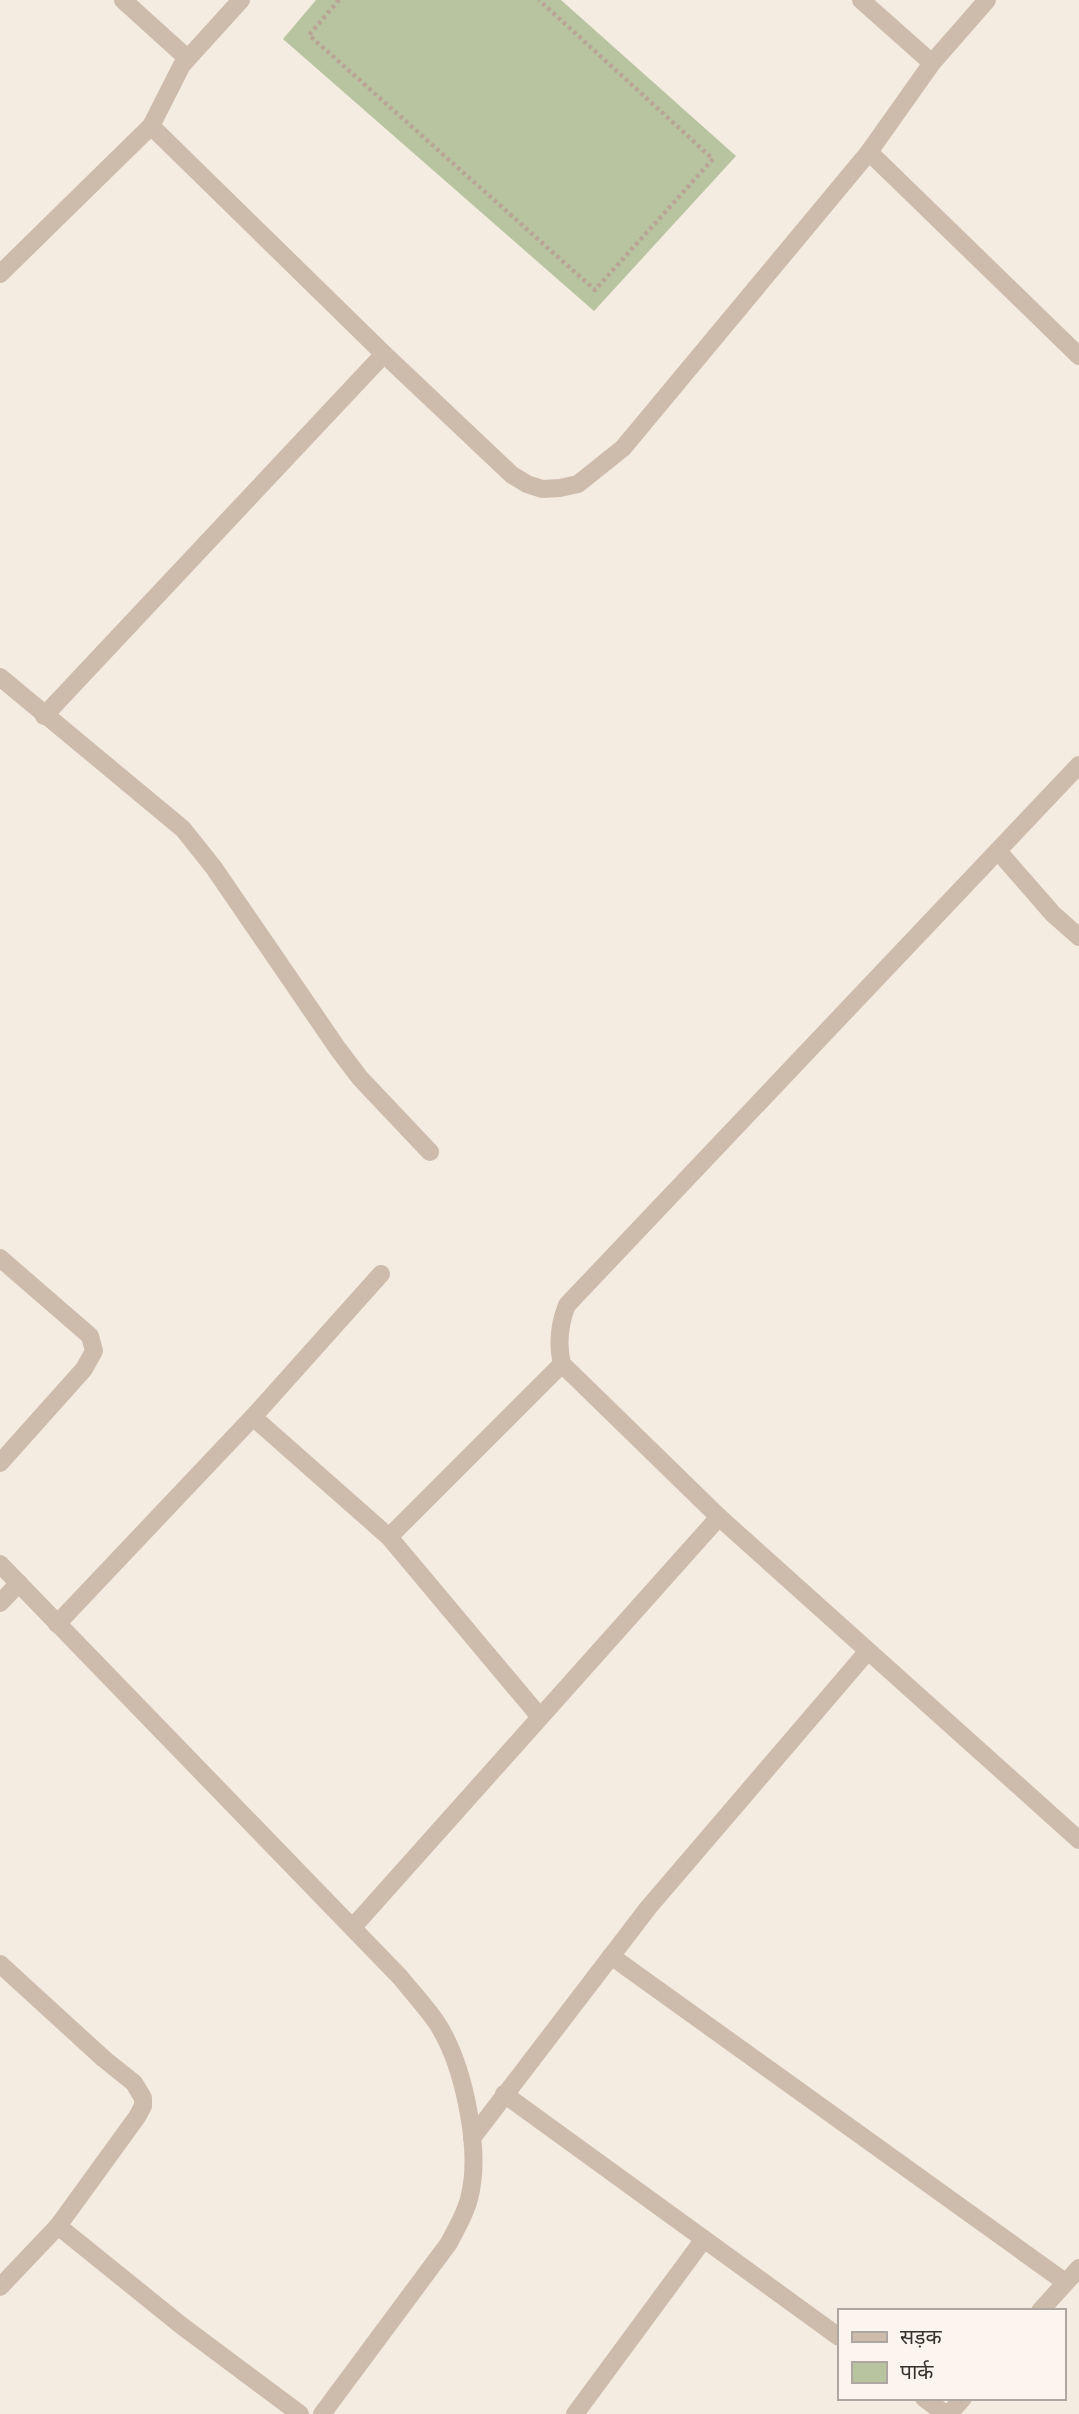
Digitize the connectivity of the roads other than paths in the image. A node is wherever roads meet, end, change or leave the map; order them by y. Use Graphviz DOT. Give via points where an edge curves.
graph roads {
  1 [pos="122,0"];
  2 [pos="240,0"];
  3 [pos="861,0"];
  4 [pos="987,0"];
  5 [pos="187,58"];
  6 [pos="932,63"];
  7 [pos="151,126"];
  8 [pos="869,152"];
  9 [pos="0,274"];
  10 [pos="384,354"];
  11 [pos="1079,356"];
  12 [pos="0,677"];
  13 [pos="44,716"];
  14 [pos="1079,765"];
  15 [pos="998,851"];
  16 [pos="1079,937"];
  17 [pos="430,1153"];
  18 [pos="0,1258"];
  19 [pos="381,1274"];
  20 [pos="562,1364"];
  21 [pos="253,1417"];
  22 [pos="0,1463"];
  23 [pos="719,1517"];
  24 [pos="389,1537"];
  25 [pos="0,1564"];
  26 [pos="19,1583"];
  27 [pos="0,1604"];
  28 [pos="57,1624"];
  29 [pos="867,1652"];
  30 [pos="540,1717"];
  31 [pos="1079,1840"];
  32 [pos="353,1927"];
  33 [pos="611,1956"];
  34 [pos="0,1964"];
  35 [pos="504,2094"];
  36 [pos="472,2138"];
  37 [pos="58,2226"];
  38 [pos="704,2239"];
  39 [pos="1079,2268"];
  40 [pos="1065,2282"];
  41 [pos="0,2287"];
  42 [pos="1042,2309"];
  43 [pos="838,2336"];
  44 [pos="926,2400"];
  45 [pos="961,2400"];
  46 [pos="300,2414"];
  47 [pos="322,2414"];
  48 [pos="575,2414"];
  49 [pos="947,2414"];
  1 -- 5 [label="street"];
  2 -- 5 [label="street"];
  3 -- 6 [label="street"];
  4 -- 6 [label="street"];
  5 -- 7 [label="street"];
  6 -- 8 [label="street"];
  7 -- 9 [label="street"];
  7 -- 10 [label="street"];
  8 -- 10 [label="street" via="651,417 623,448 578,484 542,489 512,475"];
  8 -- 11 [label="street"];
  10 -- 13 [label="street"];
  12 -- 13 [label="street"];
  13 -- 17 [label="street" via="183,829 360,1078"];
  14 -- 15 [label="street"];
  15 -- 16 [label="street"];
  15 -- 20 [label="street" via="568,1305 559,1335"];
  18 -- 22 [label="street" via="90,1336 94,1351 84,1369"];
  19 -- 21 [label="street"];
  20 -- 23 [label="street"];
  20 -- 24 [label="street"];
  21 -- 24 [label="street"];
  21 -- 28 [label="street"];
  23 -- 29 [label="street"];
  23 -- 30 [label="street"];
  24 -- 30 [label="street"];
  25 -- 26 [label="street"];
  26 -- 27 [label="street"];
  26 -- 28 [label="street"];
  28 -- 32 [label="street"];
  29 -- 31 [label="street"];
  29 -- 33 [label="street"];
  30 -- 32 [label="street"];
  32 -- 36 [label="street" via="437,2024 461,2079"];
  33 -- 35 [label="street"];
  33 -- 40 [label="street"];
  34 -- 37 [label="street" via="134,2083 143,2098 137,2117"];
  35 -- 36 [label="street"];
  35 -- 38 [label="street"];
  36 -- 47 [label="street" via="469,2198 449,2244"];
  37 -- 41 [label="street"];
  37 -- 46 [label="street"];
  38 -- 43 [label="street"];
  38 -- 48 [label="street"];
  39 -- 40 [label="street"];
  40 -- 42 [label="street"];
  44 -- 49 [label="street"];
  45 -- 49 [label="street"];
}
